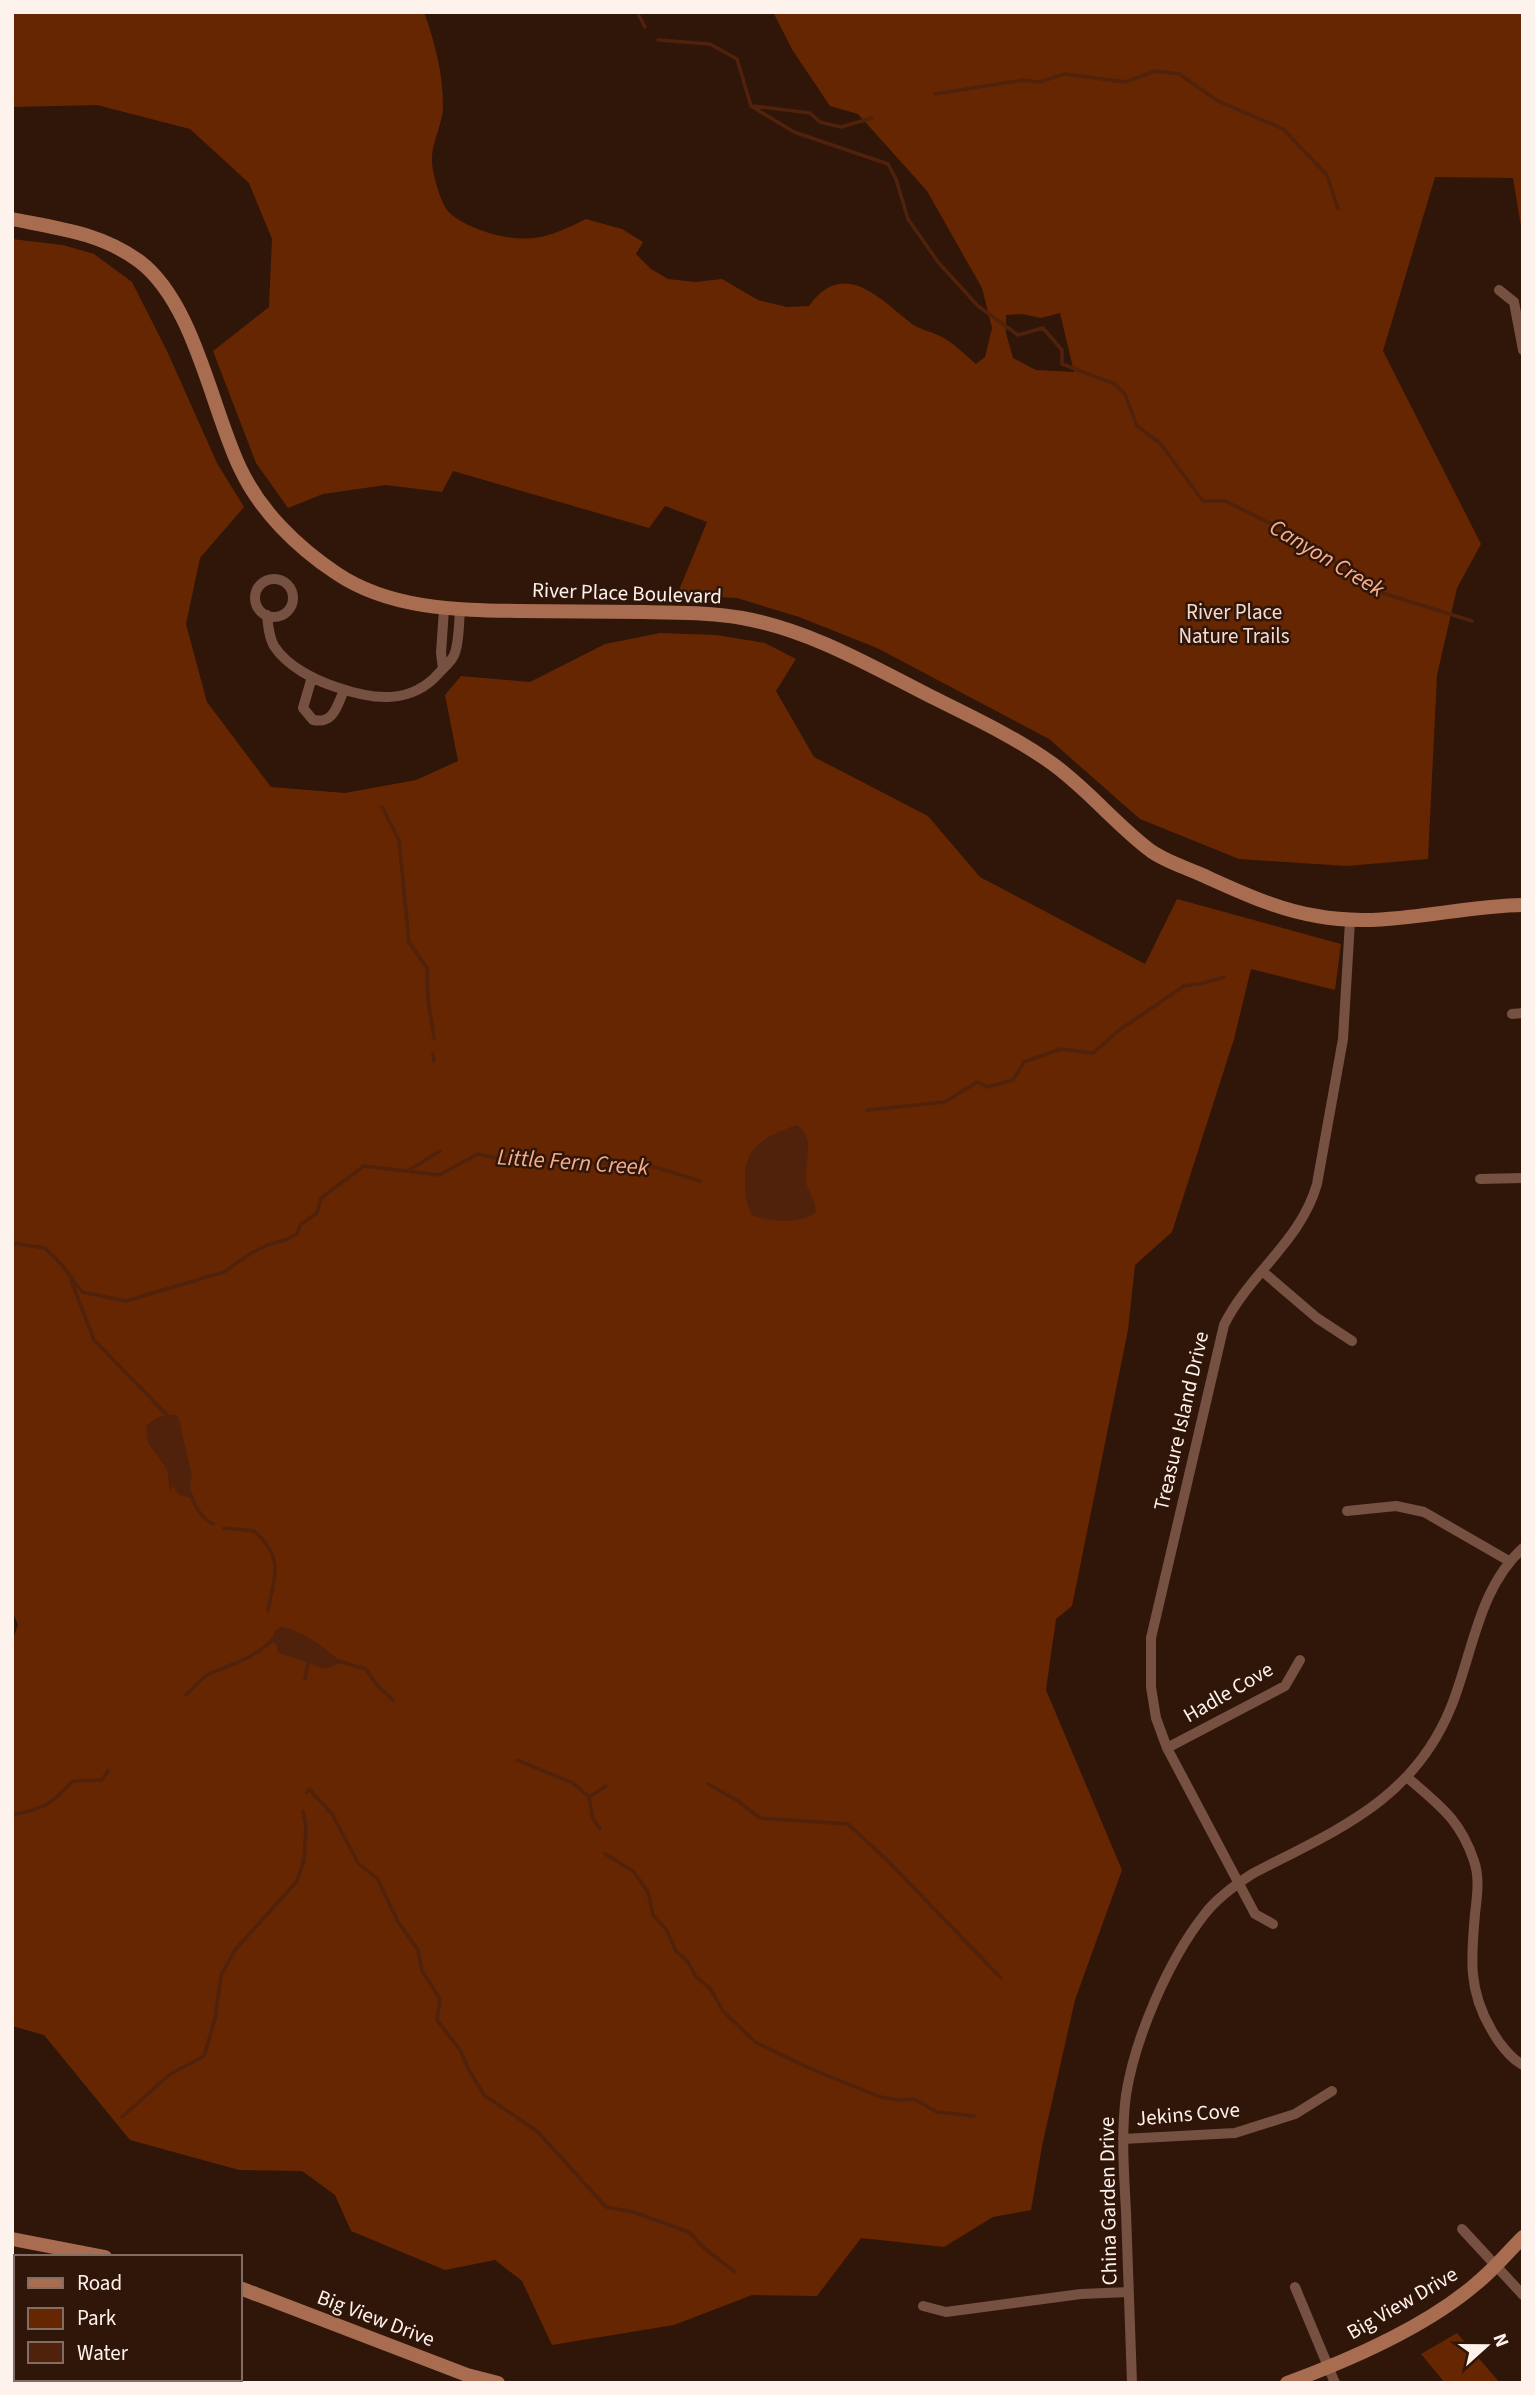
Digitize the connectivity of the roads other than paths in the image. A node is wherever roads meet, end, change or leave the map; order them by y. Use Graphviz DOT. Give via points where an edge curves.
graph roads {
  1 [pos="12,219"];
  2 [pos="1499,290"];
  3 [pos="1523,350"];
  4 [pos="444,609"];
  5 [pos="460,610"];
  6 [pos="267,615"];
  7 [pos="443,669"];
  8 [pos="312,677"];
  9 [pos="344,690"];
  10 [pos="1523,905"];
  11 [pos="1350,920"];
  12 [pos="1523,1178"];
  13 [pos="1480,1179"];
  14 [pos="1262,1271"];
  15 [pos="1352,1341"];
  16 [pos="1347,1511"];
  17 [pos="1523,1548"];
  18 [pos="1509,1560"];
  19 [pos="1300,1660"];
  20 [pos="1167,1748"];
  21 [pos="1408,1778"];
  22 [pos="1238,1883"];
  23 [pos="1273,1924"];
  24 [pos="1523,2066"];
  25 [pos="1332,2091"];
  26 [pos="1123,2139"];
  27 [pos="1462,2229"];
  28 [pos="1523,2237"];
  29 [pos="12,2239"];
  30 [pos="95,2255"];
  31 [pos="1495,2266"];
  32 [pos="1295,2287"];
  33 [pos="242,2289"];
  34 [pos="1129,2292"];
  35 [pos="1523,2295"];
  36 [pos="923,2306"];
  37 [pos="1328,2367"];
  38 [pos="498,2383"];
  39 [pos="1132,2383"];
  40 [pos="1287,2383"];
  41 [pos="1335,2383"];
  1 -- 4 [label="street, River Place Boulevard" via="83,233 142,263 174,302 188,331 241,471 287,534 340,576 384,596"];
  2 -- 3 [label="street" via="1514,302"];
  4 -- 5 [label="street, River Place Boulevard"];
  4 -- 7 [label="street"];
  5 -- 7 [label="street" via="454,656"];
  5 -- 11 [label="street, River Place Boulevard" via="688,613 741,618 809,637 1016,740 1054,764 1154,853 1268,904"];
  6 -- 8 [label="street" via="274,645"];
  7 -- 9 [label="street" via="420,690 395,697"];
  8 -- 9 [label="street"];
  8 -- 9 [label="street" via="303,708 313,720 328,719"];
  10 -- 11 [label="street, River Place Boulevard"];
  11 -- 14 [label="street, Treasure Island Drive" via="1343,1039 1317,1184 1296,1230"];
  12 -- 13 [label="street"];
  14 -- 15 [label="street"];
  14 -- 20 [label="street, Treasure Island Drive" via="1224,1325 1150,1637 1151,1687"];
  16 -- 18 [label="street" via="1396,1506 1424,1512"];
  17 -- 18 [label="street, China Garden Drive"];
  18 -- 21 [label="street, China Garden Drive" via="1483,1608 1451,1707"];
  19 -- 20 [label="street, Hadle Cove" via="1285,1686"];
  20 -- 22 [label="street, Treasure Island Drive"];
  21 -- 22 [label="street, China Garden Drive" via="1356,1820"];
  21 -- 24 [label="street" via="1451,1815 1475,1863 1478,1886 1472,1982 1479,2009 1496,2038"];
  22 -- 23 [label="street, Treasure Island Drive" via="1255,1914"];
  22 -- 26 [label="street, China Garden Drive" via="1205,1913 1180,1950 1156,2000 1135,2055"];
  25 -- 26 [label="street, Jekins Cove" via="1295,2114 1235,2133"];
  26 -- 34 [label="street, China Garden Drive"];
  27 -- 31 [label="street"];
  28 -- 31 [label="street, Big View Drive"];
  29 -- 30 [label="street"];
  31 -- 35 [label="street"];
  31 -- 37 [label="street, Big View Drive" via="1447,2305"];
  32 -- 37 [label="street"];
  33 -- 38 [label="street, Big View Drive"];
  34 -- 36 [label="street" via="946,2312"];
  34 -- 39 [label="street, China Garden Drive"];
  37 -- 40 [label="street, Big View Drive"];
  37 -- 41 [label="street"];
}
